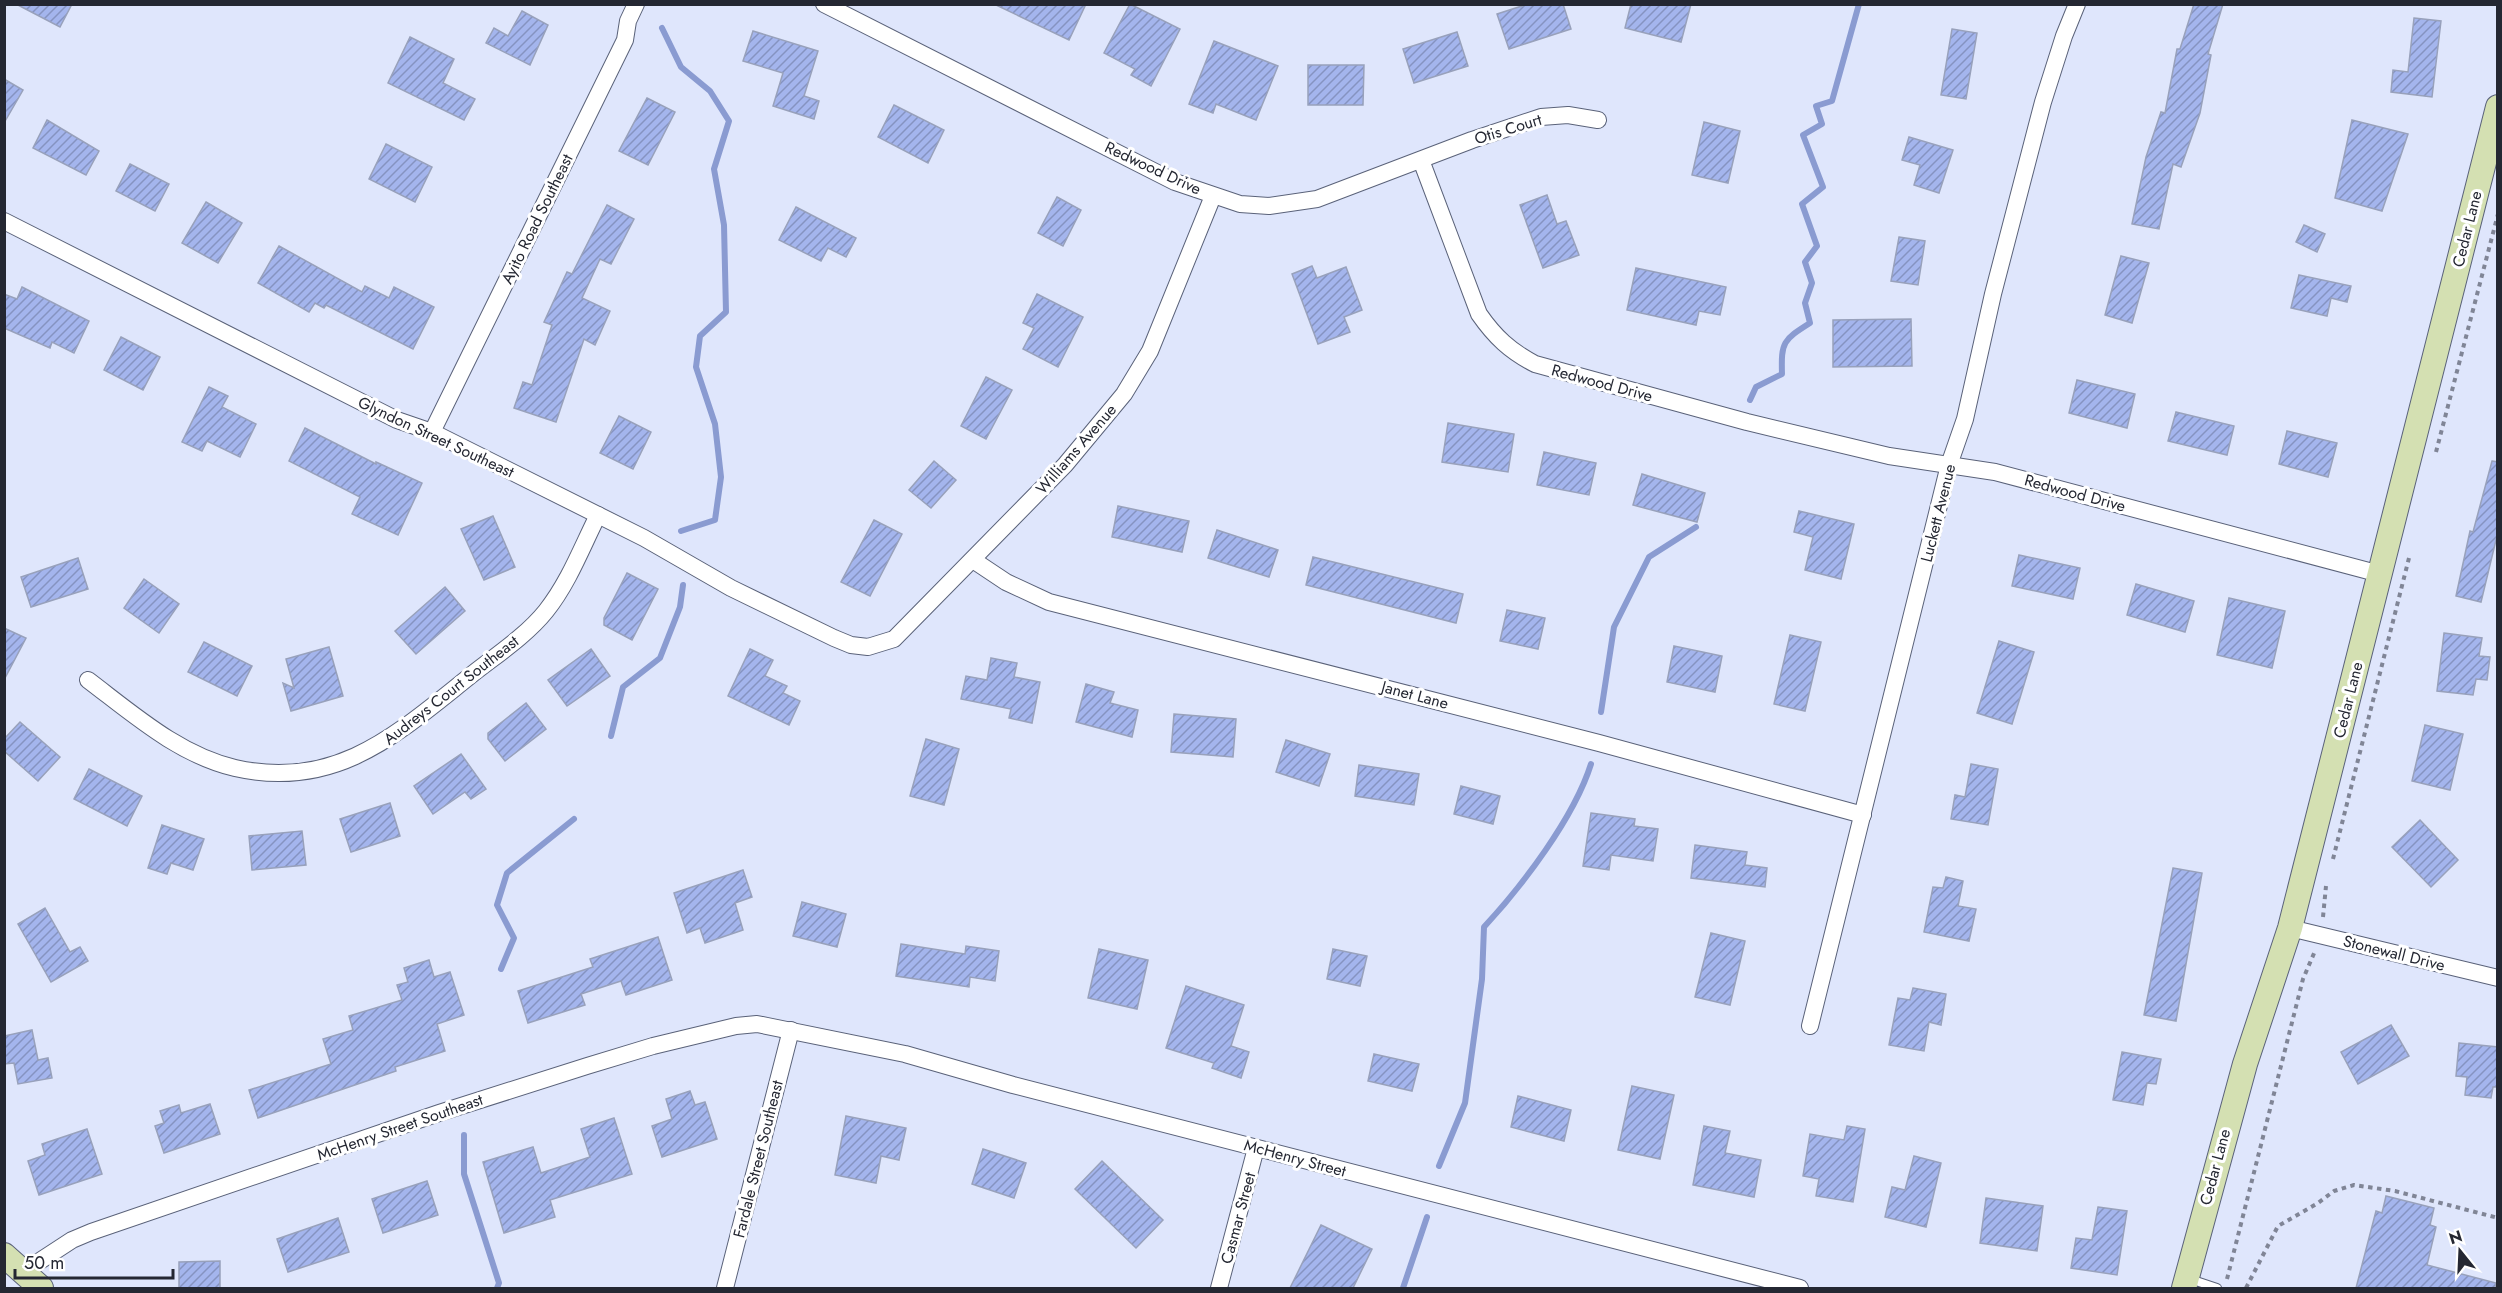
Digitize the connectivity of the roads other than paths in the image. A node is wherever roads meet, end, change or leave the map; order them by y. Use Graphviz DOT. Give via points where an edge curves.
graph roads {
  1 [pos="636,4"];
  2 [pos="824,4"];
  3 [pos="2077,4"];
  4 [pos="2498,107"];
  5 [pos="1598,120"];
  6 [pos="1421,160"];
  7 [pos="1213,196"];
  8 [pos="4,221"];
  9 [pos="432,432"];
  10 [pos="1949,465"];
  11 [pos="598,514"];
  12 [pos="973,560"];
  13 [pos="2380,574"];
  14 [pos="868,647"];
  15 [pos="88,680"];
  16 [pos="1863,815"];
  17 [pos="2290,928"];
  18 [pos="2498,978"];
  19 [pos="1810,1026"];
  20 [pos="791,1030"];
  21 [pos="1256,1148"];
  22 [pos="4,1255"];
  23 [pos="23,1272"];
  24 [pos="2185,1283"];
  25 [pos="40,1288"];
  26 [pos="725,1288"];
  27 [pos="1219,1288"];
  28 [pos="1800,1288"];
  29 [pos="2217,1288"];
  1 -- 9 [label="street, Ayito Road Southeast" via="625,40"];
  2 -- 7 [label="street, Redwood Drive" via="1174,182"];
  3 -- 10 [label="street, Luckett Avenue" via="2043,102 1965,419"];
  4 -- 13 [label="main road, Cedar Lane"];
  5 -- 6 [label="street, Otis Court" via="1568,115 1541,117"];
  6 -- 7 [label="street, Redwood Drive" via="1298,203 1240,204"];
  6 -- 10 [label="street, Redwood Drive" via="1479,315 1512,352 1535,364 1747,422 1889,456"];
  7 -- 12 [label="street, Williams Avenue" via="1150,351 1124,394 1065,465"];
  8 -- 9 [label="street, Glyndon Street Southeast" via="387,415"];
  9 -- 11 [label="street, Glyndon Street Southeast"];
  10 -- 13 [label="street, Redwood Drive" via="1995,472"];
  10 -- 16 [label="street, Luckett Avenue"];
  11 -- 14 [label="street, Glyndon Street Southeast" via="732,588 834,638"];
  11 -- 15 [label="street, Audreys Court Southeast" via="564,586 545,612 380,746 322,770 274,774 201,758 156,731"];
  12 -- 14 [label="street, Williams Avenue" via="927,603 904,631 880,645"];
  12 -- 16 [label="street, Janet Lane" via="1006,582 1049,602"];
  13 -- 17 [label="main road, Cedar Lane"];
  16 -- 19 [label="street, Luckett Avenue"];
  17 -- 18 [label="street, Stonewall Drive"];
  17 -- 24 [label="main road, Cedar Lane" via="2245,1064"];
  20 -- 21 [label="street, McHenry Street" via="905,1054"];
  20 -- 23 [label="street, McHenry Street Southeast" via="757,1024 736,1026 576,1069 91,1232"];
  20 -- 26 [label="street, Fardale Street Southeast"];
  21 -- 27 [label="street, Casmar Street"];
  21 -- 28 [label="street, McHenry Street"];
  22 -- 23 [label="main road"];
  23 -- 25 [label="main road"];
  24 -- 29 [label="lane"];
}
